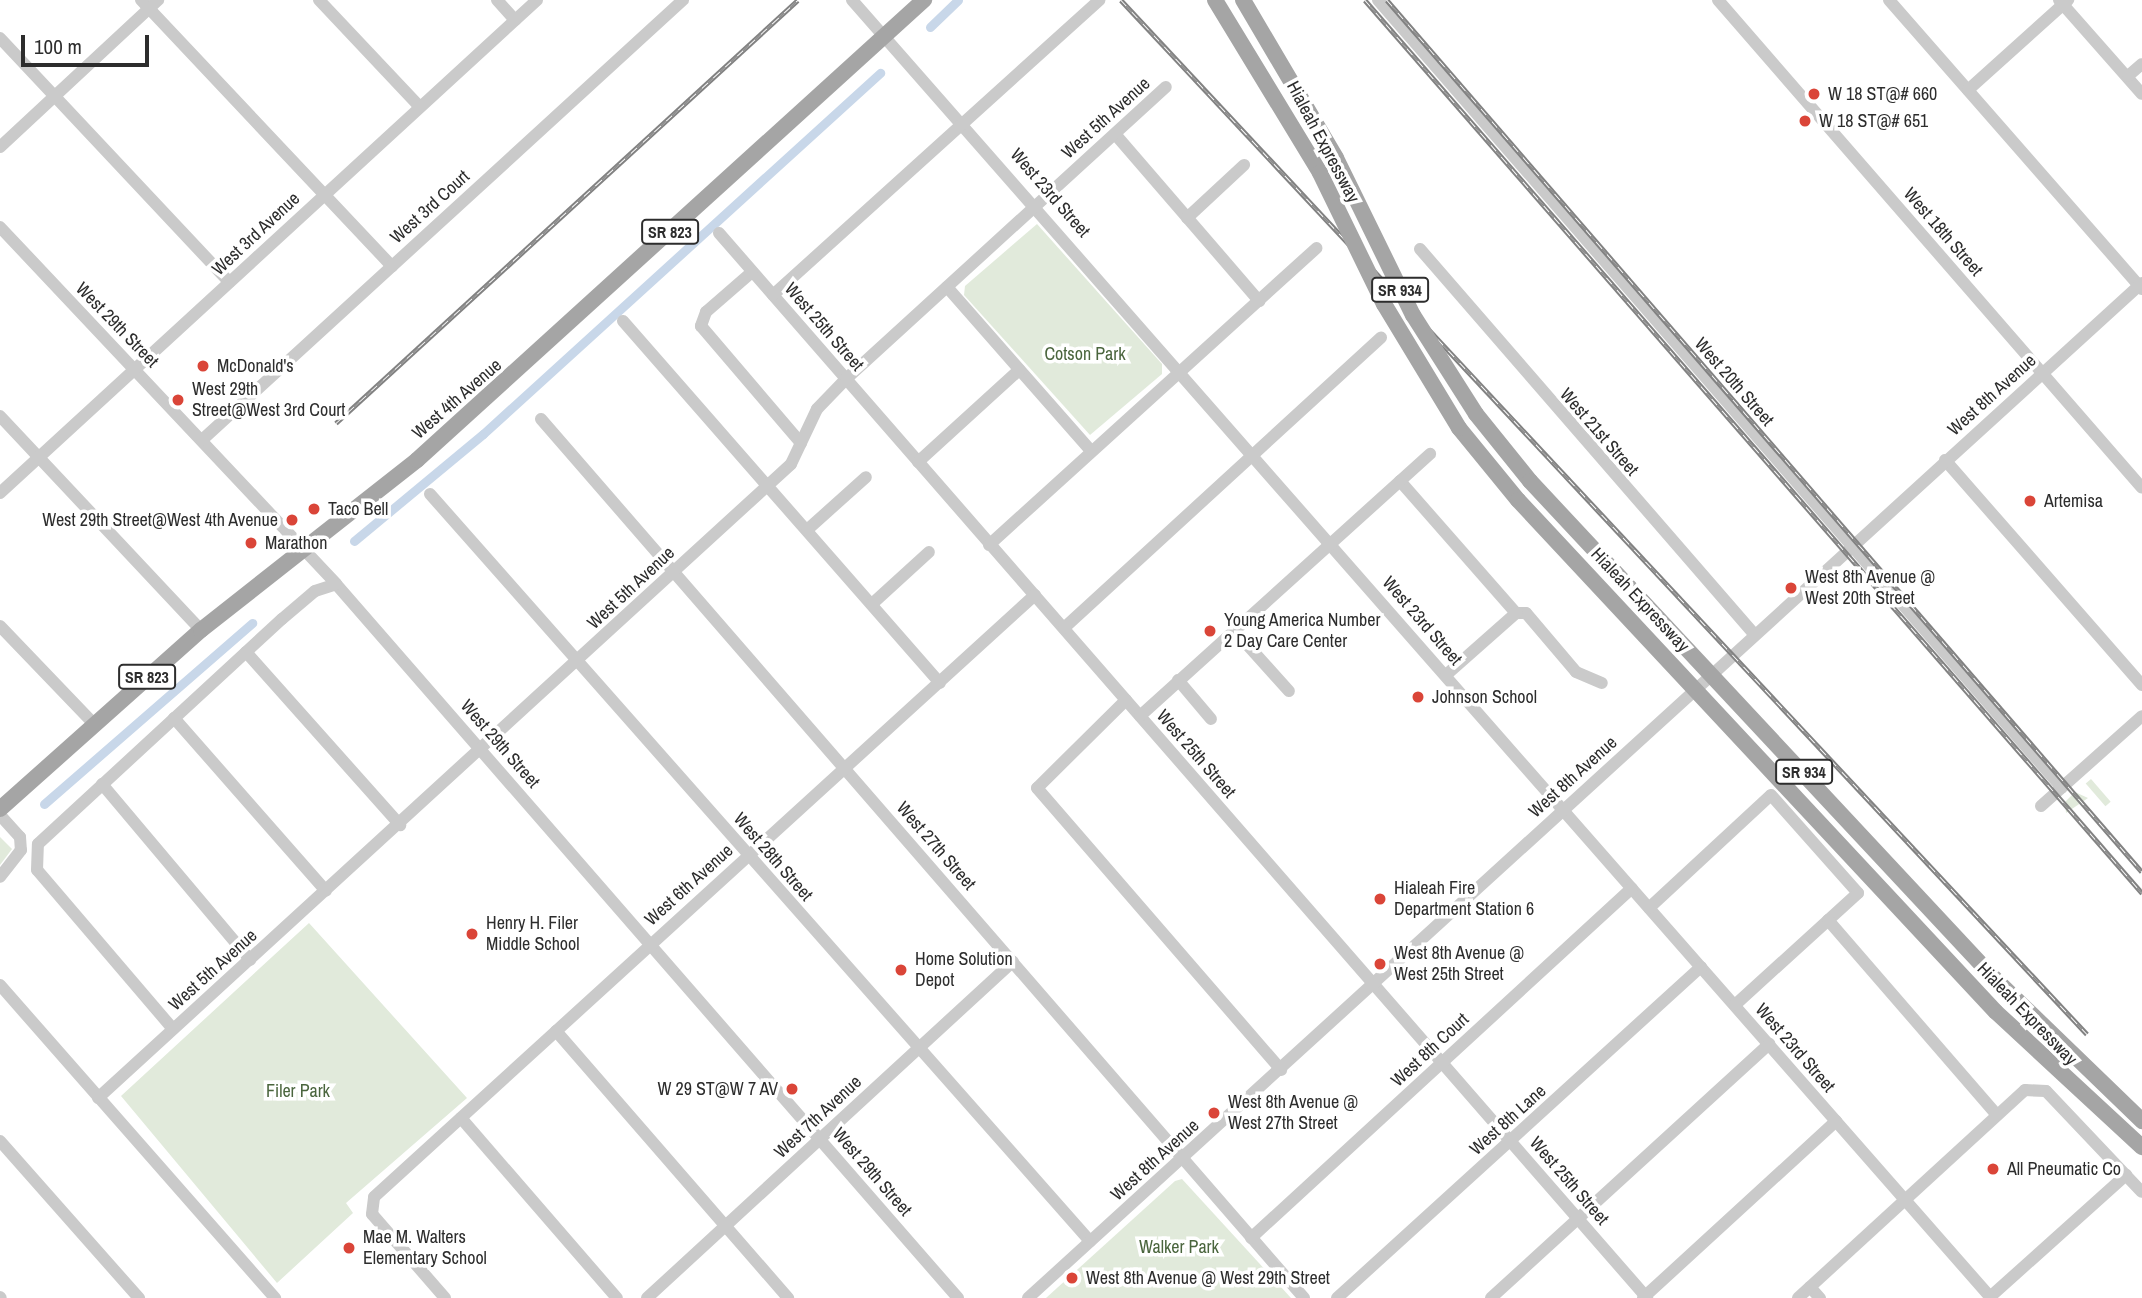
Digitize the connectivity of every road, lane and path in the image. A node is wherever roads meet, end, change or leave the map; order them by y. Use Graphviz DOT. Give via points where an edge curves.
graph roads {
  1 [pos="319,0"];
  2 [pos="497,0"];
  3 [pos="537,0"];
  4 [pos="683,0"];
  5 [pos="852,0"];
  6 [pos="924,0"];
  7 [pos="1099,0"];
  8 [pos="1215,0"];
  9 [pos="1243,0"];
  10 [pos="1378,0"];
  11 [pos="1718,0"];
  12 [pos="1889,0"];
  13 [pos="2063,2"];
  14 [pos="149,3"];
  15 [pos="515,20"];
  16 [pos="885,35"];
  17 [pos="0,38"];
  18 [pos="2142,64"];
  19 [pos="2128,76"];
  20 [pos="1166,87"];
  21 [pos="1968,90"];
  22 [pos="2142,94"];
  23 [pos="55,96"];
  24 [pos="420,107"];
  25 [pos="964,122"];
  26 [pos="1115,134"];
  27 [pos="0,147"];
  28 [pos="1244,165"];
  29 [pos="324,195"];
  30 [pos="1037,205"];
  31 [pos="1187,218"];
  32 [pos="0,227"];
  33 [pos="719,233"];
  34 [pos="1317,248"];
  35 [pos="1420,249"];
  36 [pos="392,266"];
  37 [pos="752,272"];
  38 [pos="229,282"];
  39 [pos="2141,286"];
  40 [pos="947,287"];
  41 [pos="773,295"];
  42 [pos="1259,301"];
  43 [pos="623,321"];
  44 [pos="1381,338"];
  45 [pos="135,369"];
  46 [pos="1181,369"];
  47 [pos="1019,370"];
  48 [pos="2042,373"];
  49 [pos="846,379"];
  50 [pos="0,416"];
  51 [pos="541,419"];
  52 [pos="202,440"];
  53 [pos="801,443"];
  54 [pos="1091,451"];
  55 [pos="1255,453"];
  56 [pos="1430,454"];
  57 [pos="38,457"];
  58 [pos="1945,460"];
  59 [pos="918,462"];
  60 [pos="866,477"];
  61 [pos="1400,481"];
  62 [pos="768,486"];
  63 [pos="2142,488"];
  64 [pos="0,494"];
  65 [pos="430,494"];
  66 [pos="807,530"];
  67 [pos="1331,541"];
  68 [pos="1852,544"];
  69 [pos="989,545"];
  70 [pos="306,550"];
  71 [pos="929,552"];
  72 [pos="673,573"];
  73 [pos="336,584"];
  74 [pos="1035,595"];
  75 [pos="872,604"];
  76 [pos="1516,612"];
  77 [pos="0,626"];
  78 [pos="1064,628"];
  79 [pos="201,630"];
  80 [pos="1234,630"];
  81 [pos="1755,635"];
  82 [pos="246,652"];
  83 [pos="578,661"];
  84 [pos="1714,673"];
  85 [pos="1446,674"];
  86 [pos="1178,680"];
  87 [pos="940,682"];
  88 [pos="1602,683"];
  89 [pos="2142,685"];
  90 [pos="1697,690"];
  91 [pos="1289,691"];
  92 [pos="1126,700"];
  93 [pos="1140,716"];
  94 [pos="2142,716"];
  95 [pos="174,718"];
  96 [pos="1211,719"];
  97 [pos="94,724"];
  98 [pos="481,749"];
  99 [pos="846,768"];
  100 [pos="102,784"];
  101 [pos="2062,788"];
  102 [pos="2041,806"];
  103 [pos="0,809"];
  104 [pos="1564,809"];
  105 [pos="0,815"];
  106 [pos="400,825"];
  107 [pos="748,856"];
  108 [pos="0,877"];
  109 [pos="1632,888"];
  110 [pos="326,891"];
  111 [pos="1649,908"];
  112 [pos="1828,920"];
  113 [pos="651,943"];
  114 [pos="250,960"];
  115 [pos="1013,962"];
  116 [pos="1701,967"];
  117 [pos="1374,984"];
  118 [pos="0,985"];
  119 [pos="1735,1006"];
  120 [pos="173,1029"];
  121 [pos="556,1031"];
  122 [pos="1769,1044"];
  123 [pos="919,1048"];
  124 [pos="1442,1063"];
  125 [pos="1281,1070"];
  126 [pos="98,1098"];
  127 [pos="1997,1115"];
  128 [pos="461,1118"];
  129 [pos="1836,1121"];
  130 [pos="2142,1121"];
  131 [pos="821,1139"];
  132 [pos="0,1141"];
  133 [pos="1511,1141"];
  134 [pos="2142,1147"];
  135 [pos="1182,1158"];
  136 [pos="2126,1175"];
  137 [pos="2142,1192"];
  138 [pos="1906,1199"];
  139 [pos="1578,1218"];
  140 [pos="726,1226"];
  141 [pos="1251,1238"];
  142 [pos="1090,1241"];
  143 [pos="1810,1287"];
  144 [pos="270,1296"];
  145 [pos="1645,1297"];
  146 [pos="1991,1297"];
  147 [pos="139,1298"];
  148 [pos="446,1298"];
  149 [pos="617,1298"];
  150 [pos="648,1298"];
  151 [pos="789,1298"];
  152 [pos="958,1298"];
  153 [pos="1028,1298"];
  154 [pos="1304,1298"];
  155 [pos="1337,1298"];
  156 [pos="1491,1298"];
  157 [pos="1798,1298"];
  158 [pos="1820,1298"];
  1 -- 24 [label="street"];
  2 -- 15 [label="street"];
  3 -- 15 [label="street, West 3rd Avenue"];
  4 -- 36 [label="street, West 3rd Court"];
  5 -- 16 [label="street, West 23rd Street"];
  6 -- 16 [label="main road, West 4th Avenue / SR 823"];
  7 -- 25 [label="street"];
  8 -- 90 [label="main road, Hialeah Expressway / SR 934, bridge" via="1320,173 1389,314 1459,428 1518,500"];
  9 -- 84 [label="main road, Hialeah Expressway / SR 934, bridge" via="1336,158 1413,315 1476,414 1530,481"];
  10 -- 68 [label="street, West 20th Street"];
  11 -- 48 [label="street, West 18th Street"];
  12 -- 21 [label="street"];
  13 -- 19 [label="street"];
  13 -- 21 [label="street"];
  14 -- 23 [label="street"];
  14 -- 29 [label="street"];
  15 -- 24 [label="street, West 3rd Avenue"];
  16 -- 25 [label="street, West 23rd Street"];
  16 -- 70 [label="main road, West 4th Avenue / SR 823" via="507,382"];
  17 -- 23 [label="street"];
  18 -- 19 [label="street"];
  19 -- 22 [label="street"];
  20 -- 26 [label="street, West 5th Avenue"];
  21 -- 39 [label="street"];
  23 -- 27 [label="street"];
  23 -- 38 [label="street"];
  24 -- 29 [label="street, West 3rd Avenue"];
  25 -- 30 [label="street, West 23rd Street"];
  25 -- 41 [label="street"];
  26 -- 30 [label="street, West 5th Avenue"];
  26 -- 31 [label="street"];
  28 -- 31 [label="street"];
  29 -- 36 [label="street"];
  29 -- 38 [label="street, West 3rd Avenue"];
  30 -- 40 [label="street, West 5th Avenue"];
  30 -- 46 [label="street, West 23rd Street"];
  31 -- 42 [label="street"];
  32 -- 45 [label="street, West 29th Street"];
  33 -- 37 [label="street, West 25th Street"];
  34 -- 42 [label="street"];
  35 -- 81 [label="street, West 21st Street"];
  36 -- 52 [label="street, West 3rd Court"];
  37 -- 41 [label="street, West 25th Street"];
  37 -- 53 [label="street" via="706,312 701,326"];
  38 -- 45 [label="street, West 3rd Avenue"];
  39 -- 48 [label="street, West 8th Avenue"];
  40 -- 47 [label="street"];
  40 -- 49 [label="street, West 5th Avenue"];
  41 -- 49 [label="street, West 25th Street"];
  42 -- 46 [label="street"];
  43 -- 62 [label="street"];
  44 -- 55 [label="street"];
  45 -- 52 [label="street, West 29th Street"];
  45 -- 57 [label="street, West 3rd Avenue"];
  46 -- 54 [label="street"];
  46 -- 55 [label="street, West 23rd Street"];
  47 -- 54 [label="street"];
  47 -- 59 [label="street"];
  48 -- 58 [label="street, West 8th Avenue"];
  48 -- 63 [label="street, West 18th Street"];
  49 -- 53 [label="street, West 5th Avenue" via="817,408"];
  49 -- 59 [label="street, West 25th Street"];
  50 -- 57 [label="street"];
  51 -- 72 [label="street, West 27th Street"];
  52 -- 70 [label="street, West 29th Street"];
  53 -- 62 [label="street, West 5th Avenue"];
  54 -- 69 [label="street"];
  55 -- 67 [label="street, West 23rd Street"];
  55 -- 78 [label="street"];
  56 -- 61 [label="street"];
  57 -- 64 [label="street, West 3rd Avenue"];
  57 -- 79 [label="street"];
  58 -- 68 [label="street, West 8th Avenue"];
  58 -- 89 [label="street"];
  59 -- 69 [label="street, West 25th Street"];
  60 -- 66 [label="street"];
  61 -- 67 [label="street"];
  61 -- 76 [label="street"];
  62 -- 66 [label="street"];
  62 -- 72 [label="street, West 5th Avenue"];
  65 -- 83 [label="street, West 28th Street"];
  66 -- 75 [label="street"];
  67 -- 80 [label="street"];
  67 -- 85 [label="street, West 23rd Street"];
  68 -- 81 [label="street, West 8th Avenue"];
  68 -- 101 [label="street, West 20th Street"];
  69 -- 74 [label="street, West 25th Street"];
  70 -- 73 [label="street, West 29th Street"];
  70 -- 79 [label="main road, West 4th Avenue / SR 823"];
  71 -- 75 [label="street"];
  72 -- 83 [label="street, West 5th Avenue"];
  72 -- 99 [label="street, West 27th Street"];
  73 -- 82 [label="street" via="315,591"];
  73 -- 98 [label="street, West 29th Street"];
  74 -- 78 [label="street, West 25th Street"];
  74 -- 87 [label="street, West 6th Avenue"];
  75 -- 87 [label="street"];
  76 -- 85 [label="street"];
  76 -- 88 [label="street" via="1526,613 1576,672"];
  77 -- 97 [label="street"];
  78 -- 92 [label="street, West 25th Street"];
  79 -- 97 [label="main road, West 4th Avenue / SR 823"];
  80 -- 86 [label="street"];
  80 -- 91 [label="street"];
  81 -- 84 [label="street, West 8th Avenue"];
  82 -- 95 [label="street"];
  82 -- 106 [label="street"];
  83 -- 98 [label="street, West 5th Avenue"];
  83 -- 107 [label="street, West 28th Street"];
  84 -- 90 [label="street, West 8th Avenue"];
  84 -- 130 [label="main road, Hialeah Expressway / SR 934" via="2056,1044"];
  85 -- 104 [label="street, West 23rd Street"];
  86 -- 93 [label="street"];
  86 -- 96 [label="street"];
  87 -- 99 [label="street, West 6th Avenue"];
  90 -- 104 [label="street, West 8th Avenue"];
  90 -- 134 [label="main road, Hialeah Expressway / SR 934" via="2042,1060"];
  92 -- 93 [label="street, West 25th Street"];
  92 -- 125 [label="street" via="1037,788"];
  93 -- 117 [label="street, West 25th Street"];
  94 -- 101 [label="street"];
  95 -- 100 [label="street"];
  95 -- 110 [label="street"];
  97 -- 103 [label="main road, West 4th Avenue / SR 823"];
  98 -- 106 [label="street, West 5th Avenue"];
  98 -- 113 [label="street, West 29th Street"];
  99 -- 107 [label="street, West 6th Avenue"];
  99 -- 115 [label="street, West 27th Street"];
  100 -- 114 [label="street"];
  100 -- 120 [label="street" via="36,851 37,870"];
  101 -- 102 [label="street"];
  104 -- 109 [label="street, West 23rd Street"];
  104 -- 117 [label="street, West 8th Avenue"];
  105 -- 108 [label="street" via="20,837 21,850"];
  106 -- 110 [label="street, West 5th Avenue"];
  107 -- 113 [label="street, West 6th Avenue"];
  107 -- 123 [label="street, West 28th Street"];
  109 -- 111 [label="street, West 23rd Street"];
  109 -- 124 [label="street, West 8th Court"];
  110 -- 114 [label="street, West 5th Avenue"];
  111 -- 112 [label="street" via="1770,796 1858,893"];
  111 -- 116 [label="street, West 23rd Street"];
  112 -- 119 [label="street"];
  112 -- 127 [label="street"];
  113 -- 121 [label="street, West 6th Avenue"];
  113 -- 131 [label="street, West 29th Street"];
  114 -- 120 [label="street, West 5th Avenue"];
  115 -- 123 [label="street, West 7th Avenue"];
  115 -- 135 [label="street, West 27th Street"];
  116 -- 119 [label="street, West 23rd Street"];
  116 -- 133 [label="street, West 8th Lane"];
  117 -- 124 [label="street, West 25th Street"];
  117 -- 125 [label="street, West 8th Avenue"];
  118 -- 126 [label="street"];
  119 -- 122 [label="street, West 23rd Street"];
  120 -- 126 [label="street, West 5th Avenue"];
  121 -- 128 [label="street, West 6th Avenue"];
  121 -- 140 [label="street"];
  122 -- 129 [label="street, West 23rd Street"];
  122 -- 139 [label="street"];
  123 -- 131 [label="street, West 7th Avenue"];
  123 -- 142 [label="street, West 28th Street"];
  124 -- 133 [label="street, West 25th Street"];
  124 -- 141 [label="street, West 8th Court"];
  125 -- 135 [label="street, West 8th Avenue"];
  126 -- 144 [label="street"];
  127 -- 136 [label="street" via="2025,1090 2037,1088"];
  127 -- 138 [label="street"];
  128 -- 148 [label="street, West 6th Avenue" via="370,1205"];
  128 -- 149 [label="street"];
  129 -- 138 [label="street, West 23rd Street"];
  129 -- 145 [label="street"];
  131 -- 140 [label="street, West 7th Avenue"];
  131 -- 152 [label="street, West 29th Street"];
  132 -- 147 [label="street"];
  133 -- 139 [label="street, West 25th Street"];
  133 -- 155 [label="street, West 8th Lane"];
  135 -- 141 [label="street, West 27th Street"];
  135 -- 142 [label="street, West 8th Avenue"];
  136 -- 137 [label="street"];
  136 -- 146 [label="street"];
  138 -- 143 [label="street"];
  138 -- 146 [label="street, West 23rd Street"];
  139 -- 145 [label="street, West 25th Street"];
  139 -- 156 [label="street"];
  140 -- 150 [label="street, West 7th Avenue"];
  140 -- 151 [label="street"];
  141 -- 154 [label="street, West 27th Street"];
  142 -- 153 [label="street, West 8th Avenue"];
  143 -- 157 [label="street"];
  143 -- 158 [label="street"];
}
